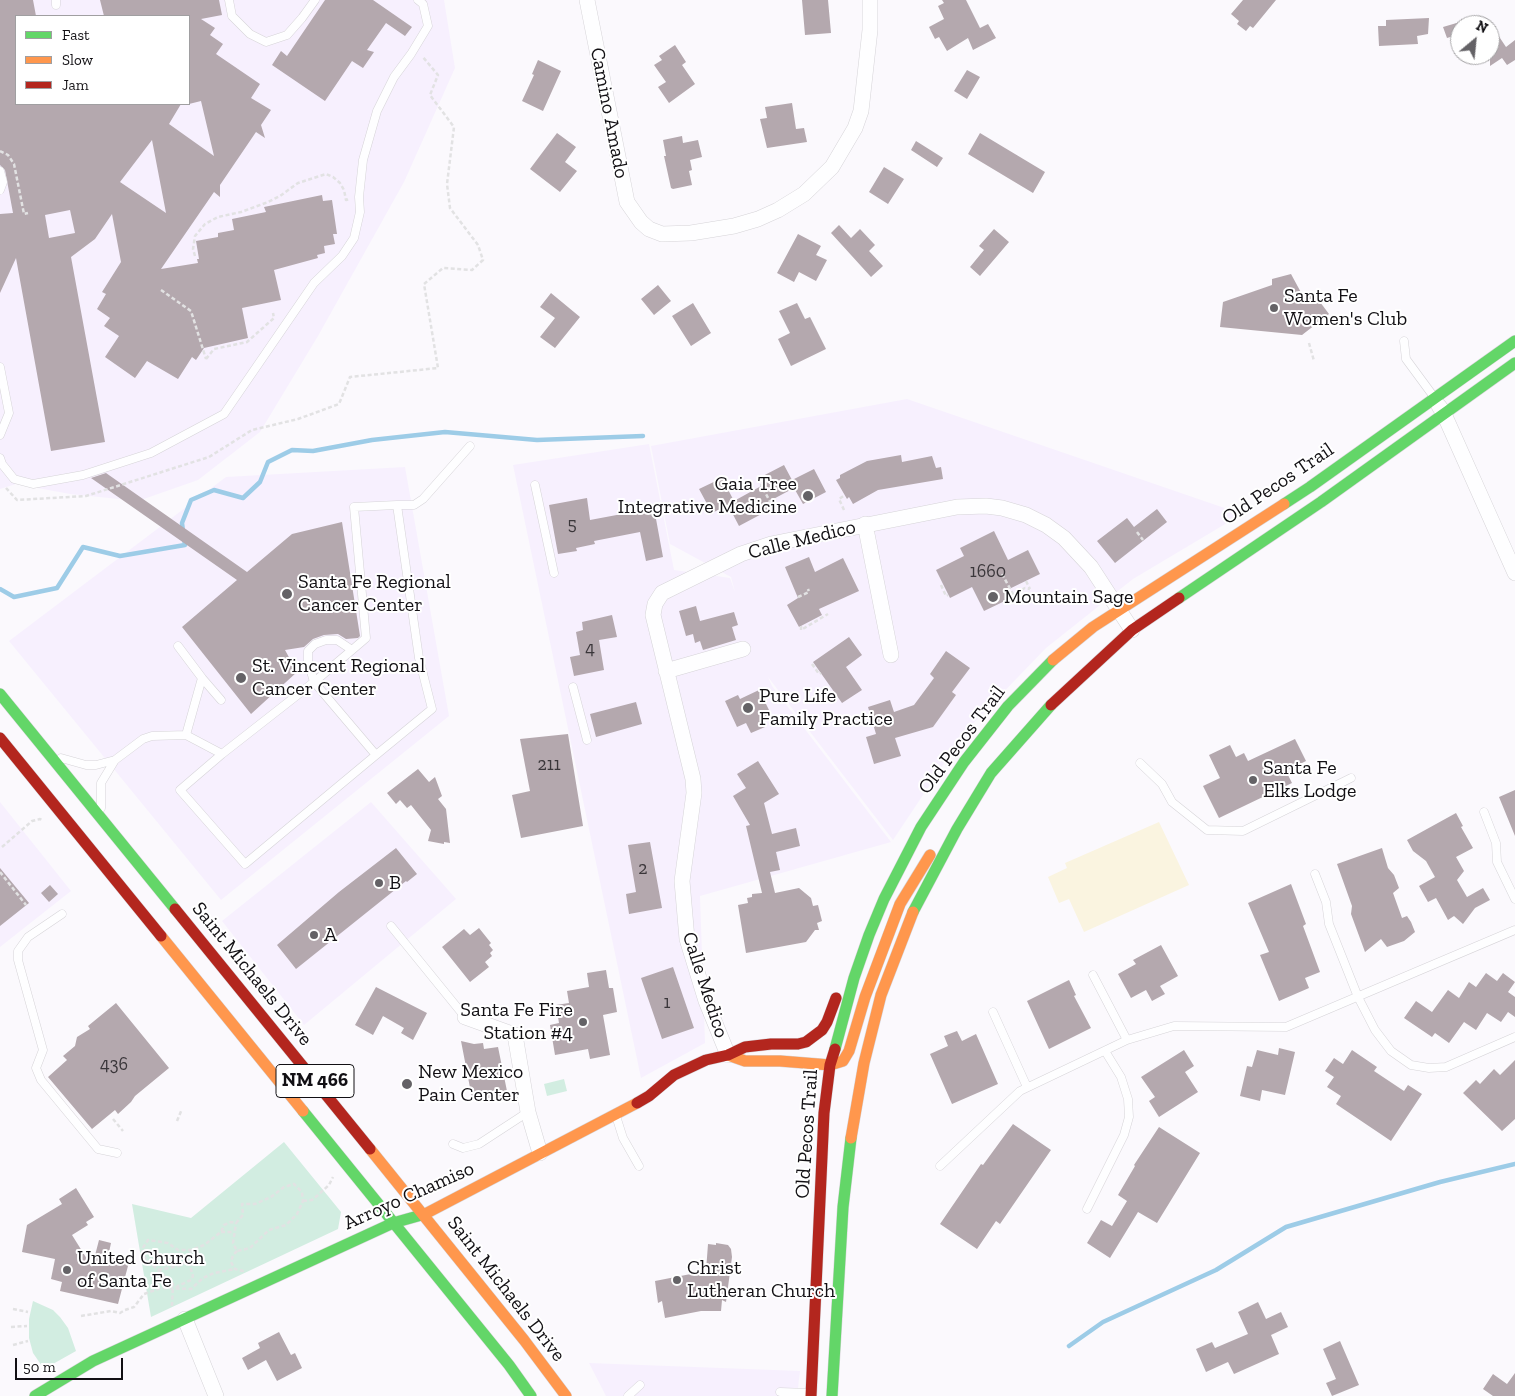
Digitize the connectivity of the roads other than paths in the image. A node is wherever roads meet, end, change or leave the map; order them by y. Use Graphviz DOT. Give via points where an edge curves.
graph roads {
  1 [pos="229,0"];
  2 [pos="315,0"];
  3 [pos="418,0"];
  4 [pos="587,0"];
  5 [pos="870,0"];
  6 [pos="0,171"];
  7 [pos="0,190"];
  8 [pos="1404,341"];
  9 [pos="1515,341"];
  10 [pos="1515,364"];
  11 [pos="0,368"];
  12 [pos="1434,398"];
  13 [pos="1444,414"];
  14 [pos="0,435"];
  15 [pos="470,446"];
  16 [pos="0,458"];
  17 [pos="535,485"];
  18 [pos="397,505"];
  19 [pos="865,524"];
  20 [pos="554,573"];
  21 [pos="1515,573"];
  22 [pos="1120,610"];
  23 [pos="1132,630"];
  24 [pos="178,646"];
  25 [pos="743,649"];
  26 [pos="352,650"];
  27 [pos="891,656"];
  28 [pos="666,671"];
  29 [pos="202,678"];
  30 [pos="314,682"];
  31 [pos="573,687"];
  32 [pos="0,694"];
  33 [pos="221,700"];
  34 [pos="15,728"];
  35 [pos="186,735"];
  36 [pos="0,738"];
  37 [pos="587,740"];
  38 [pos="222,754"];
  39 [pos="49,755"];
  40 [pos="376,755"];
  41 [pos="115,760"];
  42 [pos="1140,763"];
  43 [pos="991,773"];
  44 [pos="1351,778"];
  45 [pos="1484,812"];
  46 [pos="100,817"];
  47 [pos="921,827"];
  48 [pos="1315,874"];
  49 [pos="1515,899"];
  50 [pos="62,914"];
  51 [pos="391,926"];
  52 [pos="1515,930"];
  53 [pos="1094,975"];
  54 [pos="1358,997"];
  55 [pos="993,1012"];
  56 [pos="465,1017"];
  57 [pos="1515,1037"];
  58 [pos="1127,1040"];
  59 [pos="1105,1051"];
  60 [pos="728,1055"];
  61 [pos="830,1065"];
  62 [pos="1027,1087"];
  63 [pos="528,1112"];
  64 [pos="615,1114"];
  65 [pos="453,1144"];
  66 [pos="117,1153"];
  67 [pos="540,1153"];
  68 [pos="639,1166"];
  69 [pos="940,1166"];
  70 [pos="1087,1209"];
  71 [pos="423,1215"];
  72 [pos="393,1223"];
  73 [pos="185,1319"];
  74 [pos="780,1392"];
  75 [pos="811,1395"];
  76 [pos="35,1396"];
  77 [pos="216,1396"];
  78 [pos="531,1396"];
  79 [pos="566,1396"];
  80 [pos="628,1396"];
  81 [pos="636,1396"];
  82 [pos="832,1396"];
  1 -- 2 [label="lane" via="232,16 250,34 266,42 287,34"];
  3 -- 16 [label="lane" via="423,4 428,26 394,77 377,111 363,160 360,212 354,238 342,256 314,283 224,414 151,453 83,475 33,484 14,479"];
  4 -- 5 [label="street, Camino Amado" via="626,202 641,222 662,234 691,234 758,219 804,194 832,167 855,128 860,111 870,30"];
  6 -- 7 [label="lane" via="3,182"];
  8 -- 12 [label="lane" via="1406,359"];
  9 -- 12 [label="main road, Old Pecos Trail"];
  10 -- 13 [label="main road, Old Pecos Trail"];
  11 -- 14 [label="lane" via="9,413"];
  12 -- 13 [label="street"];
  12 -- 22 [label="main road, Old Pecos Trail" via="1310,487"];
  13 -- 21 [label="street"];
  13 -- 23 [label="main road, Old Pecos Trail"];
  15 -- 18 [label="lane" via="422,499 414,505"];
  17 -- 20 [label="lane"];
  18 -- 26 [label="lane" via="354,507 366,638"];
  18 -- 40 [label="lane" via="419,658 432,709"];
  19 -- 22 [label="street, Calle Medico" via="972,505 1002,508 1026,515 1064,538 1091,567"];
  19 -- 27 [label="street"];
  19 -- 28 [label="street, Calle Medico" via="771,544 741,554 662,593 653,615"];
  22 -- 23 [label="street, Calle Medico"];
  22 -- 47 [label="main road, Old Pecos Trail" via="1093,627 1051,662 1008,706 964,762"];
  23 -- 43 [label="main road, Old Pecos Trail" via="1044,711"];
  24 -- 29 [label="lane"];
  25 -- 28 [label="street"];
  26 -- 30 [label="lane"];
  26 -- 30 [label="lane" via="337,640 315,644 308,651"];
  28 -- 60 [label="street, Calle Medico" via="693,779 682,881 687,939 706,1001"];
  29 -- 33 [label="lane"];
  29 -- 35 [label="lane"];
  30 -- 38 [label="lane"];
  30 -- 40 [label="lane"];
  31 -- 37 [label="lane"];
  32 -- 39 [label="main road, Saint Michaels Drive / NM 466"];
  34 -- 46 [label="main road" via="60,786"];
  35 -- 38 [label="lane"];
  35 -- 41 [label="lane" via="143,739"];
  36 -- 72 [label="main road, NM 466"];
  38 -- 40 [label="lane" via="180,790 245,864"];
  39 -- 41 [label="lane" via="86,765"];
  39 -- 46 [label="main road, Saint Michaels Drive / NM 466"];
  41 -- 46 [label="lane" via="102,783"];
  42 -- 44 [label="lane" via="1162,784 1172,802 1207,830 1243,831"];
  43 -- 61 [label="main road" via="950,822 909,886 882,948 849,1051 843,1061"];
  43 -- 82 [label="main road, Old Pecos Trail" via="908,922 881,995 864,1063 843,1207"];
  45 -- 49 [label="lane" via="1496,843 1497,862"];
  46 -- 71 [label="main road, Saint Michaels Drive / NM 466"];
  47 -- 60 [label="main road" via="874,896 831,1014 822,1030 798,1044 745,1046"];
  47 -- 61 [label="main road, Old Pecos Trail" via="869,935"];
  48 -- 54 [label="lane" via="1326,902 1329,924"];
  50 -- 66 [label="lane" via="28,936 18,951 43,1050 36,1068 41,1080 98,1149"];
  51 -- 56 [label="lane"];
  52 -- 54 [label="lane"];
  53 -- 58 [label="lane"];
  54 -- 57 [label="lane" via="1375,1030 1391,1051 1411,1065 1446,1067"];
  54 -- 58 [label="lane" via="1286,1026 1174,1026"];
  55 -- 62 [label="lane"];
  56 -- 63 [label="street" via="515,1035"];
  58 -- 59 [label="lane"];
  59 -- 62 [label="lane"];
  59 -- 70 [label="lane" via="1128,1099 1129,1117 1124,1135"];
  60 -- 61 [label="main road, Arroyo Chamiso" via="745,1061 780,1060"];
  60 -- 64 [label="main road, Arroyo Chamiso" via="706,1060 674,1075 649,1096"];
  61 -- 75 [label="main road, Old Pecos Trail" via="824,1113"];
  62 -- 69 [label="lane"];
  63 -- 65 [label="lane" via="479,1144 463,1148"];
  63 -- 67 [label="street"];
  64 -- 67 [label="main road, Arroyo Chamiso"];
  64 -- 68 [label="lane"];
  67 -- 71 [label="main road, Arroyo Chamiso"];
  71 -- 72 [label="main road, Arroyo Chamiso"];
  71 -- 79 [label="main road, Saint Michaels Drive / NM 466"];
  72 -- 73 [label="main road, Arroyo Chamiso"];
  72 -- 78 [label="main road, NM 466"];
  73 -- 76 [label="main road, Arroyo Chamiso" via="93,1361"];
  73 -- 77 [label="street"];
  74 -- 75 [label="lane"];
  80 -- 81 [label="lane" via="640,1385"];
}
